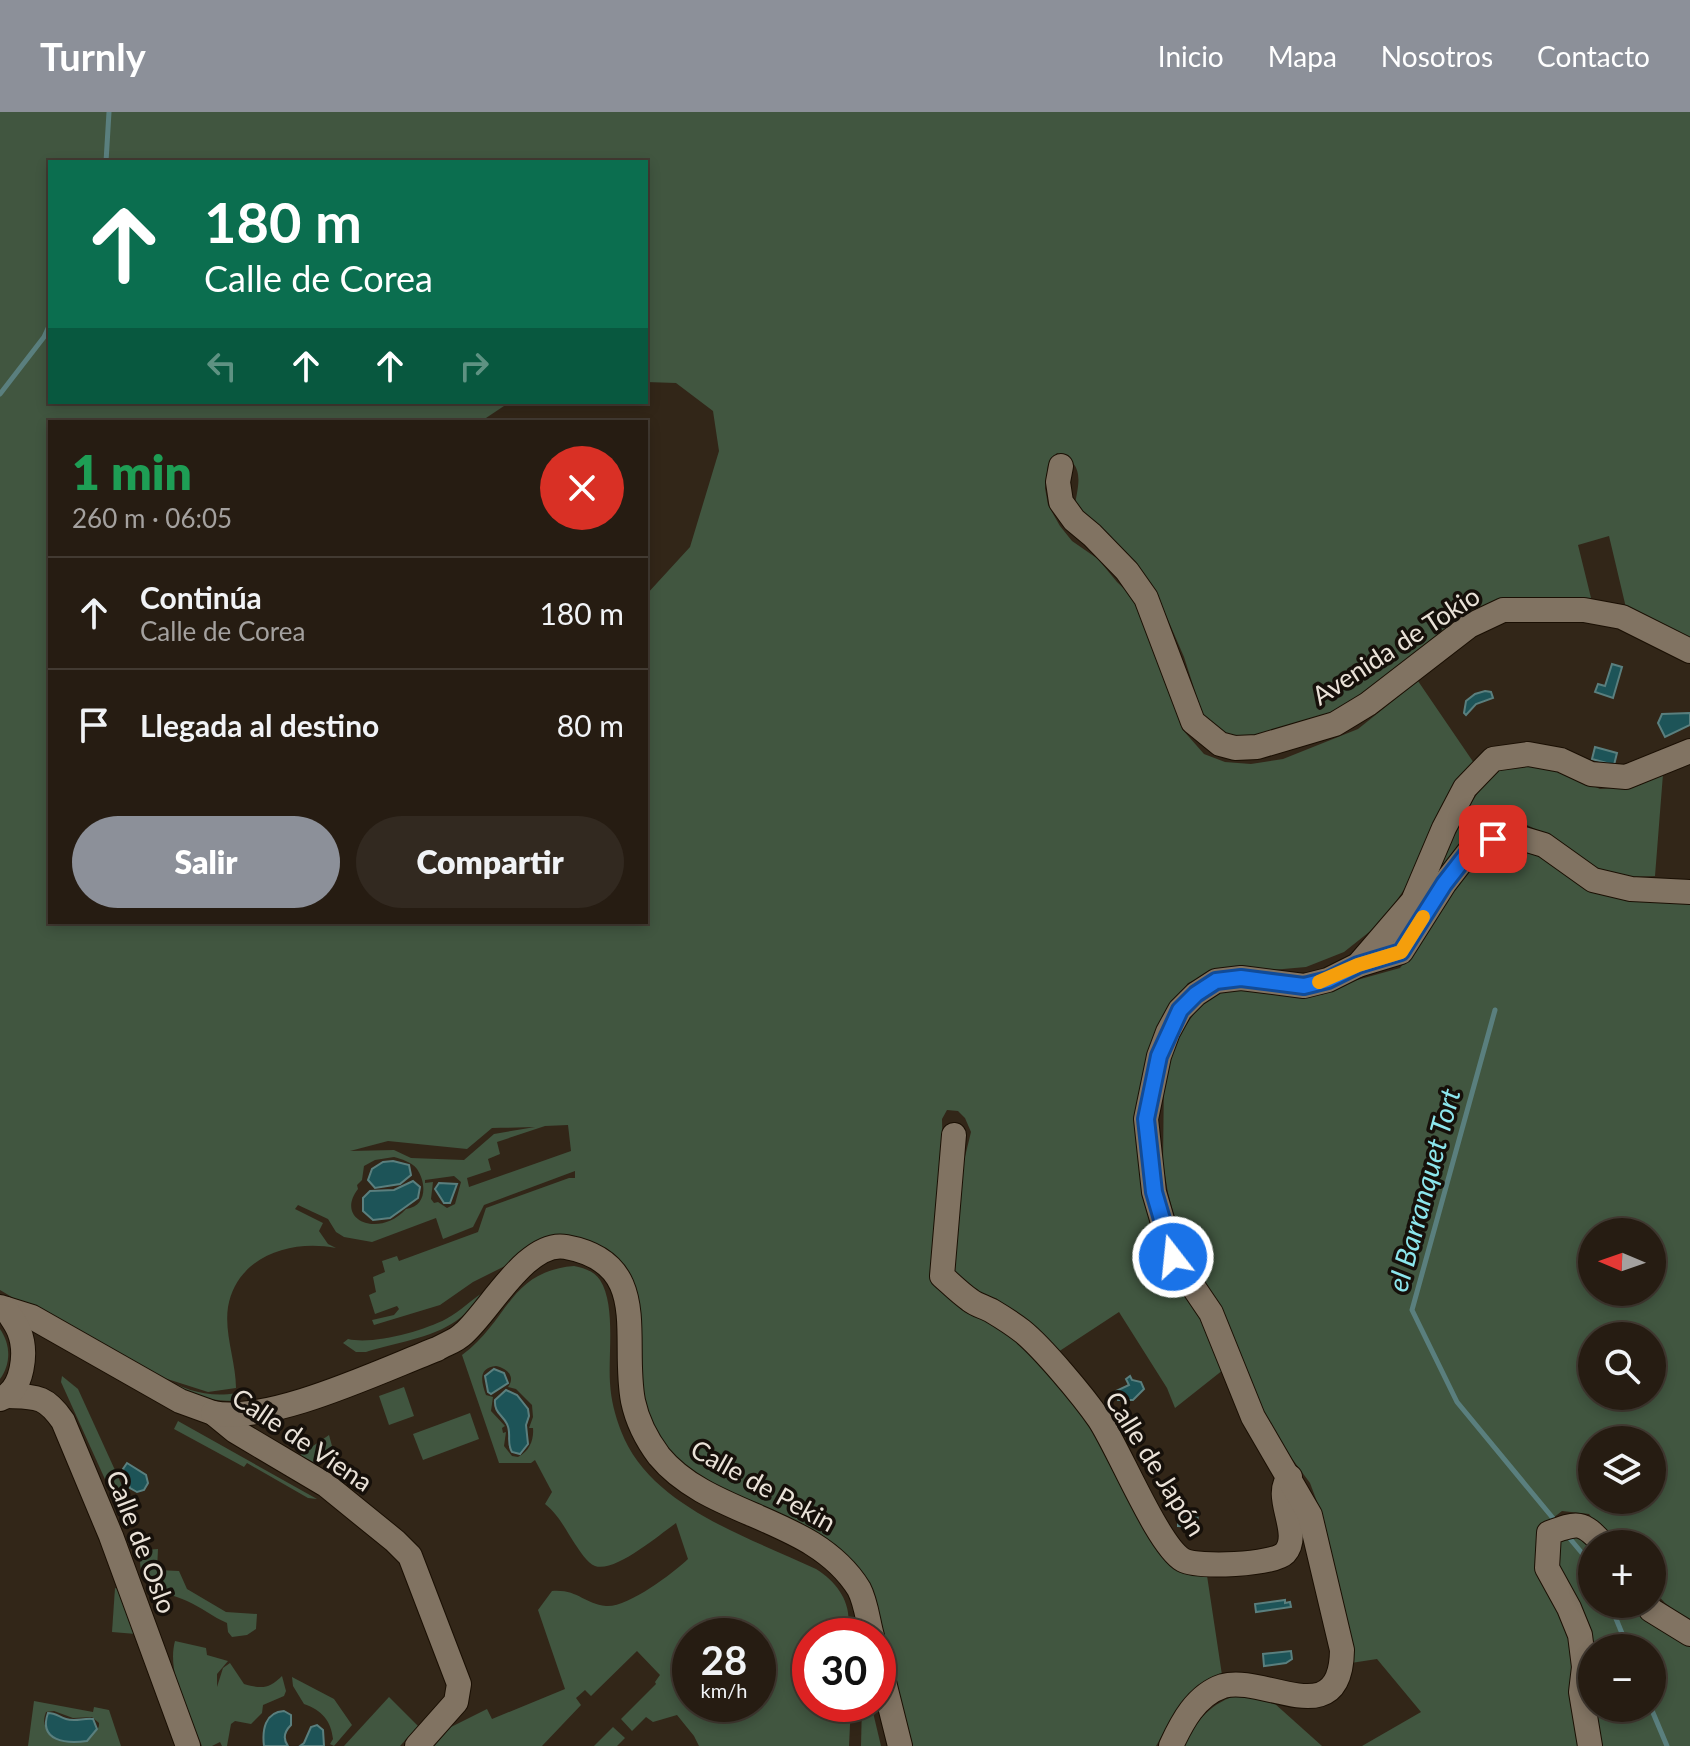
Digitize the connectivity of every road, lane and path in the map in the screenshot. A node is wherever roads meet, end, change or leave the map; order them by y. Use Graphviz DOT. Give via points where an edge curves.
graph roads {
  1 [pos="1061,466"];
  2 [pos="1690,651"];
  3 [pos="1690,751"];
  4 [pos="1690,892"];
  5 [pos="1358,965"];
  6 [pos="954,1135"];
  7 [pos="3,1308"];
  8 [pos="3,1397"];
  9 [pos="213,1413"];
  10 [pos="1290,1477"];
  11 [pos="1591,1530"];
  12 [pos="867,1618"];
  13 [pos="1664,1618"];
  14 [pos="1690,1634"];
  15 [pos="894,1722"];
  16 [pos="188,1746"];
  17 [pos="417,1746"];
  18 [pos="900,1746"];
  19 [pos="1171,1746"];
  20 [pos="1590,1746"];
  1 -- 2 [label="street, Avenida de Tokio" via="1061,502 1146,598 1193,722 1220,744 1235,748 1278,742 1335,724 1469,626 1503,610 1584,610 1622,617"];
  3 -- 5 [label="street" via="1626,777 1591,774 1561,760 1528,754 1493,759 1465,788 1413,901"];
  4 -- 5 [label="street" via="1631,889 1593,880 1544,845 1511,835 1475,844 1401,952"];
  5 -- 10 [label="street" via="1304,986 1241,978 1216,981 1196,994 1168,1032 1146,1119 1154,1192 1173,1257 1211,1313 1253,1417"];
  6 -- 10 [label="street, Calle de Japón" via="942,1276 971,1302 1024,1333 1057,1369 1099,1419 1160,1532 1182,1559 1259,1562 1285,1552 1290,1540 1284,1491"];
  7 -- 8 [label="street" via="20,1332 24,1358 19,1379"];
  7 -- 9 [label="street, Calle de Viena" via="32,1317 180,1401"];
  8 -- 16 [label="street, Calle de Oslo" via="37,1397 63,1421"];
  9 -- 12 [label="street, Calle de Pekin" via="277,1409 437,1349 462,1336 525,1263 561,1245 594,1253 611,1266 626,1296 633,1401 659,1456 696,1486 835,1558 860,1592"];
  9 -- 17 [label="street, Calle de Viena" via="326,1485 410,1556 459,1684 456,1702"];
  10 -- 19 [label="street" via="1310,1515 1327,1581 1342,1650 1336,1679 1314,1696 1240,1683 1222,1687 1192,1708"];
  11 -- 20 [label="street" via="1573,1524 1549,1533 1547,1568 1580,1635 1581,1692"];
  13 -- 14 [label="street"];
  15 -- 18 [label="street"];
}
